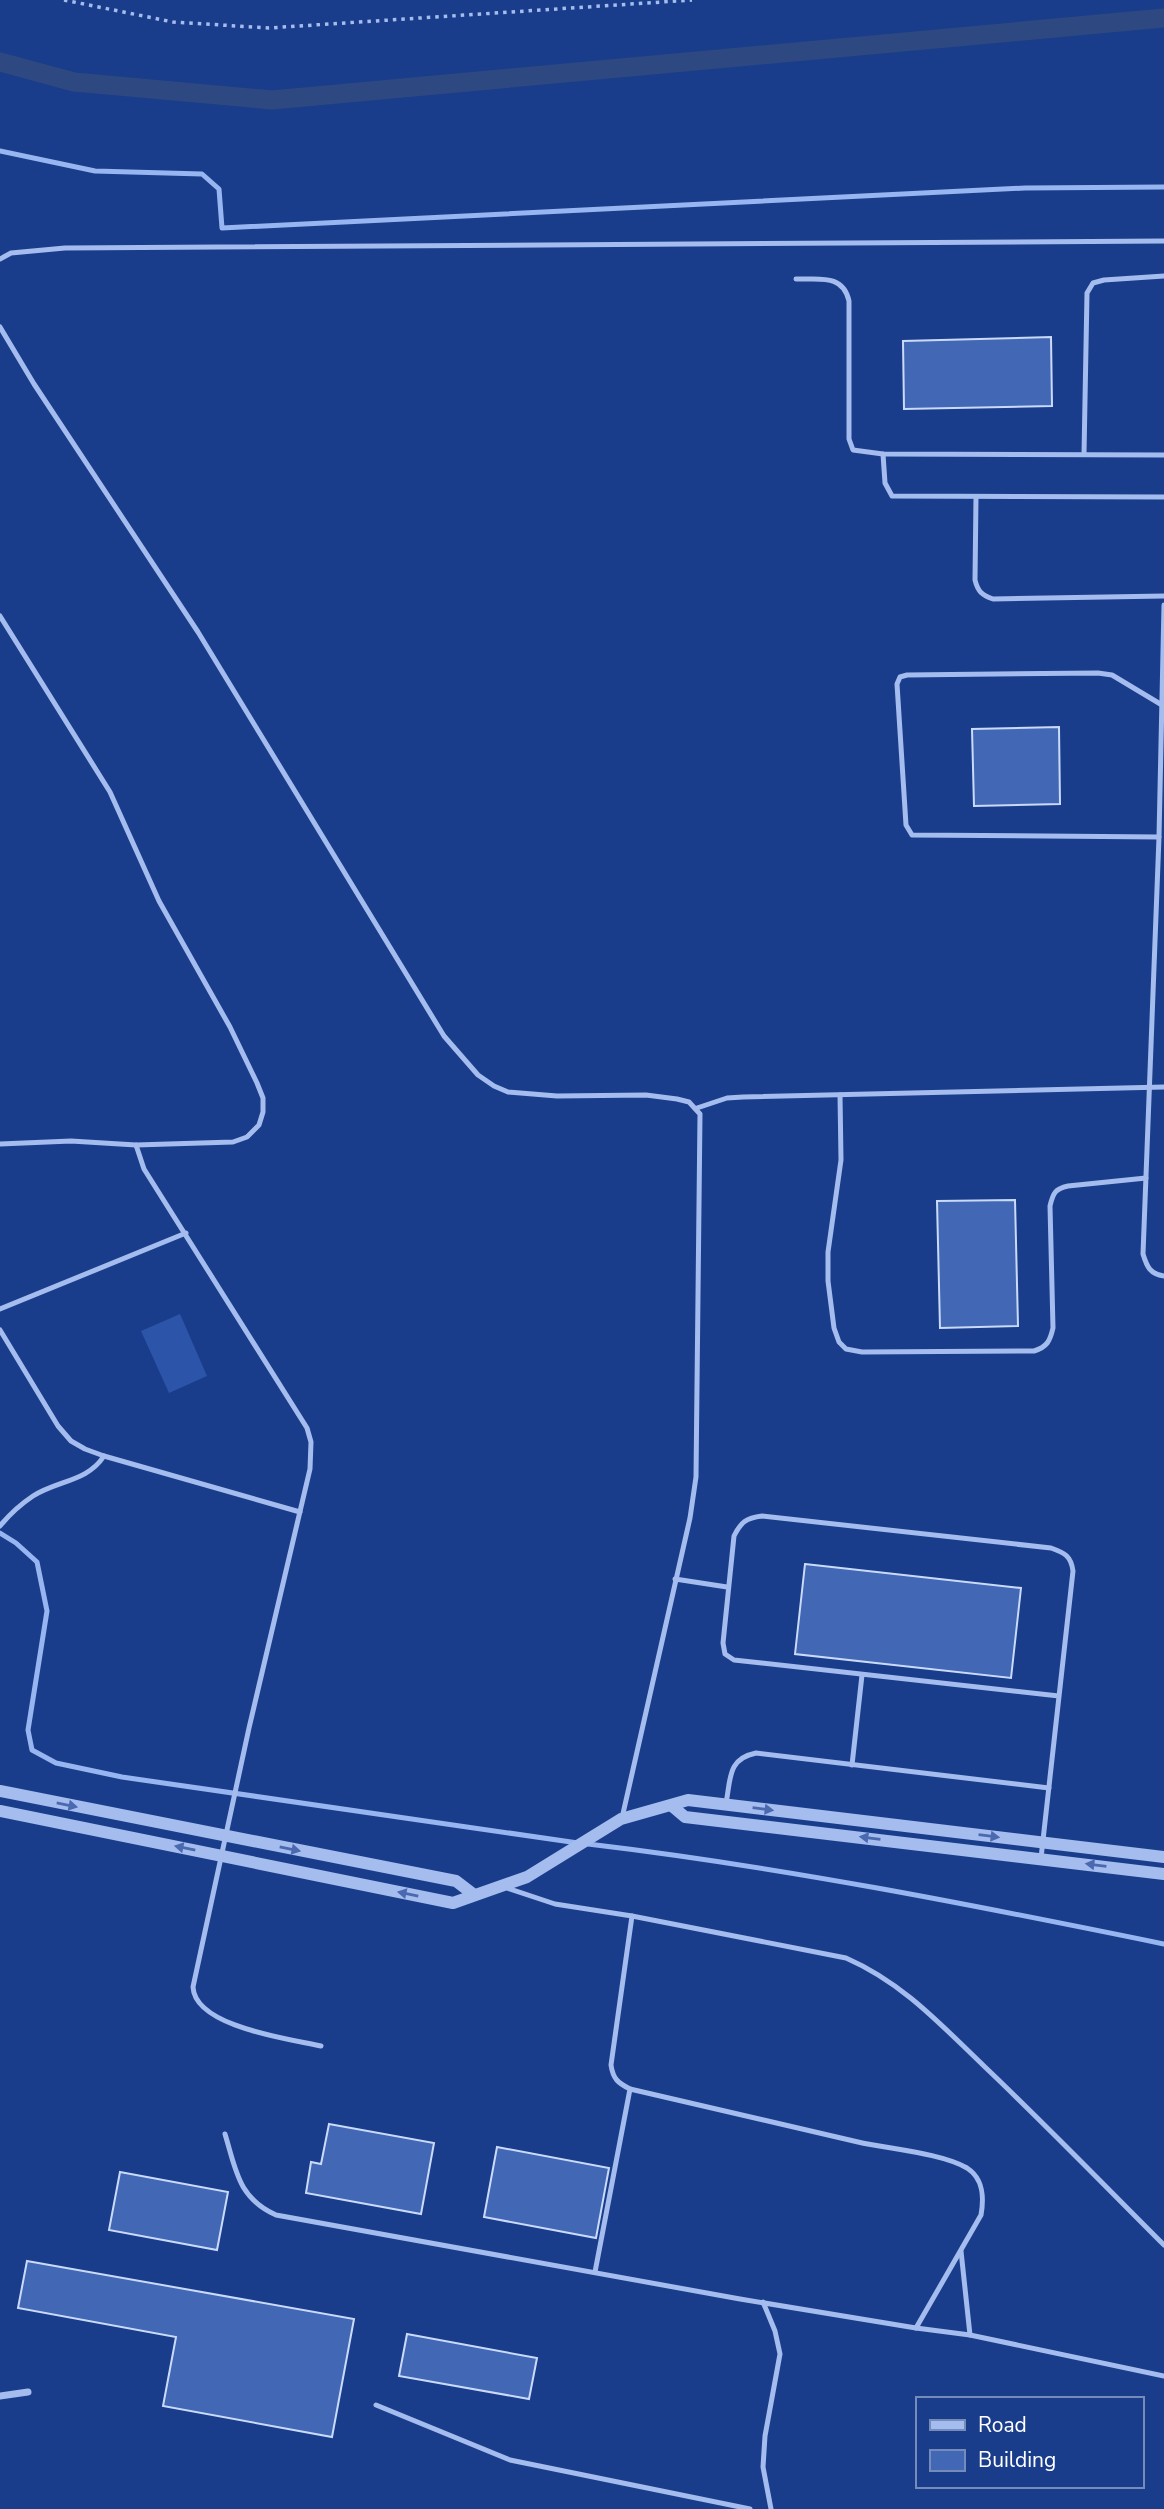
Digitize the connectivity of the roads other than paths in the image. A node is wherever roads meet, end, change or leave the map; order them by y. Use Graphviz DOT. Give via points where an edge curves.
graph roads {
  1 [pos="1164,241"];
  2 [pos="0,259"];
  3 [pos="1164,276"];
  4 [pos="796,279"];
  5 [pos="0,327"];
  6 [pos="883,454"];
  7 [pos="1084,454"];
  8 [pos="1164,455"];
  9 [pos="975,497"];
  10 [pos="1164,497"];
  11 [pos="1164,596"];
  12 [pos="1164,606"];
  13 [pos="0,616"];
  14 [pos="1162,705"];
  15 [pos="1159,837"];
  16 [pos="1150,1087"];
  17 [pos="1164,1087"];
  18 [pos="840,1095"];
  19 [pos="697,1108"];
  20 [pos="0,1144"];
  21 [pos="136,1145"];
  22 [pos="1146,1178"];
  23 [pos="186,1233"];
  24 [pos="1164,1276"];
  25 [pos="0,1309"];
  26 [pos="0,1330"];
  27 [pos="104,1456"];
  28 [pos="300,1512"];
  29 [pos="2,1524"];
  30 [pos="676,1579"];
  31 [pos="727,1587"];
  32 [pos="862,1675"];
  33 [pos="1059,1696"];
  34 [pos="852,1765"];
  35 [pos="1049,1788"];
  36 [pos="0,1791"];
  37 [pos="726,1804"];
  38 [pos="672,1806"];
  39 [pos="0,1811"];
  40 [pos="621,1819"];
  41 [pos="226,1836"];
  42 [pos="1042,1842"];
  43 [pos="222,1856"];
  44 [pos="1164,1857"];
  45 [pos="1041,1858"];
  46 [pos="1164,1874"];
  47 [pos="504,1886"];
  48 [pos="473,1894"];
  49 [pos="632,1916"];
  50 [pos="321,2046"];
  51 [pos="630,2089"];
  52 [pos="225,2134"];
  53 [pos="1164,2245"];
  54 [pos="961,2250"];
  55 [pos="595,2272"];
  56 [pos="763,2302"];
  57 [pos="916,2328"];
  58 [pos="970,2335"];
  59 [pos="1164,2376"];
  60 [pos="28,2392"];
  61 [pos="0,2396"];
  62 [pos="376,2404"];
  63 [pos="750,2509"];
  64 [pos="771,2509"];
  1 -- 2 [label="lane" via="65,248 11,253"];
  3 -- 7 [label="lane" via="1104,280 1093,283 1087,293"];
  4 -- 6 [label="lane" via="828,280 842,284 847,291 849,439 853,450"];
  5 -- 19 [label="lane" via="198,632 462,1059 478,1075 508,1092 646,1095 690,1102"];
  6 -- 7 [label="lane"];
  6 -- 9 [label="lane" via="885,482 892,496"];
  7 -- 8 [label="lane"];
  9 -- 10 [label="lane"];
  9 -- 11 [label="lane" via="975,580 983,596"];
  12 -- 14 [label="lane"];
  13 -- 21 [label="lane" via="110,793 159,901 230,1027 263,1098 259,1125 247,1137 233,1142"];
  14 -- 15 [label="lane"];
  14 -- 15 [label="lane" via="1112,675 1098,673 907,675 897,684 906,825 912,835"];
  15 -- 16 [label="lane"];
  16 -- 17 [label="lane"];
  16 -- 18 [label="lane"];
  16 -- 22 [label="lane"];
  18 -- 19 [label="lane" via="727,1098"];
  18 -- 22 [label="lane" via="841,1160 828,1281 834,1328 846,1349 1044,1348 1053,1328 1052,1194 1068,1186"];
  19 -- 30 [label="lane" via="701,1124 696,1477"];
  20 -- 21 [label="lane" via="71,1141"];
  21 -- 23 [label="lane" via="144,1169"];
  22 -- 24 [label="lane" via="1143,1254 1147,1268"];
  23 -- 25 [label="lane"];
  23 -- 28 [label="lane" via="307,1428 312,1455"];
  26 -- 27 [label="lane" via="65,1434"];
  27 -- 28 [label="lane"];
  27 -- 29 [label="lane" via="92,1472 34,1495"];
  28 -- 41 [label="lane"];
  30 -- 31 [label="lane"];
  30 -- 40 [label="lane"];
  31 -- 32 [label="lane" via="723,1643 725,1654 734,1660"];
  31 -- 33 [label="lane" via="734,1536 749,1517 1065,1552 1073,1571"];
  32 -- 33 [label="lane"];
  32 -- 34 [label="lane"];
  33 -- 35 [label="lane"];
  34 -- 35 [label="lane"];
  34 -- 37 [label="lane" via="755,1753 743,1756 734,1763"];
  35 -- 42 [label="lane"];
  36 -- 41 [label="street, one-way"];
  37 -- 38 [label="street" via="688,1800"];
  37 -- 42 [label="street, one-way"];
  38 -- 40 [label="street"];
  45 -- 38 [label="street, one-way" via="685,1817"];
  43 -- 39 [label="street, one-way"];
  40 -- 47 [label="street" via="527,1877"];
  41 -- 43 [label="lane"];
  41 -- 48 [label="street, one-way" via="456,1881"];
  42 -- 44 [label="street"];
  42 -- 45 [label="lane"];
  48 -- 43 [label="street, one-way" via="453,1903"];
  43 -- 50 [label="lane" via="194,1994 230,2024"];
  46 -- 45 [label="street, one-way"];
  47 -- 48 [label="street"];
  47 -- 49 [label="lane" via="555,1904"];
  49 -- 51 [label="lane" via="611,2065 618,2084"];
  49 -- 53 [label="lane" via="846,1958 883,1976 1004,2085"];
  51 -- 54 [label="lane" via="949,2160 969,2169 984,2196 981,2216"];
  51 -- 55 [label="lane"];
  52 -- 55 [label="lane" via="248,2196 259,2208 276,2215"];
  54 -- 57 [label="lane"];
  54 -- 58 [label="lane"];
  55 -- 56 [label="lane"];
  56 -- 57 [label="lane"];
  56 -- 64 [label="lane" via="780,2354 763,2467"];
  57 -- 58 [label="lane"];
  58 -- 59 [label="lane"];
  60 -- 61 [label="street"];
  62 -- 63 [label="lane" via="510,2460"];
}
